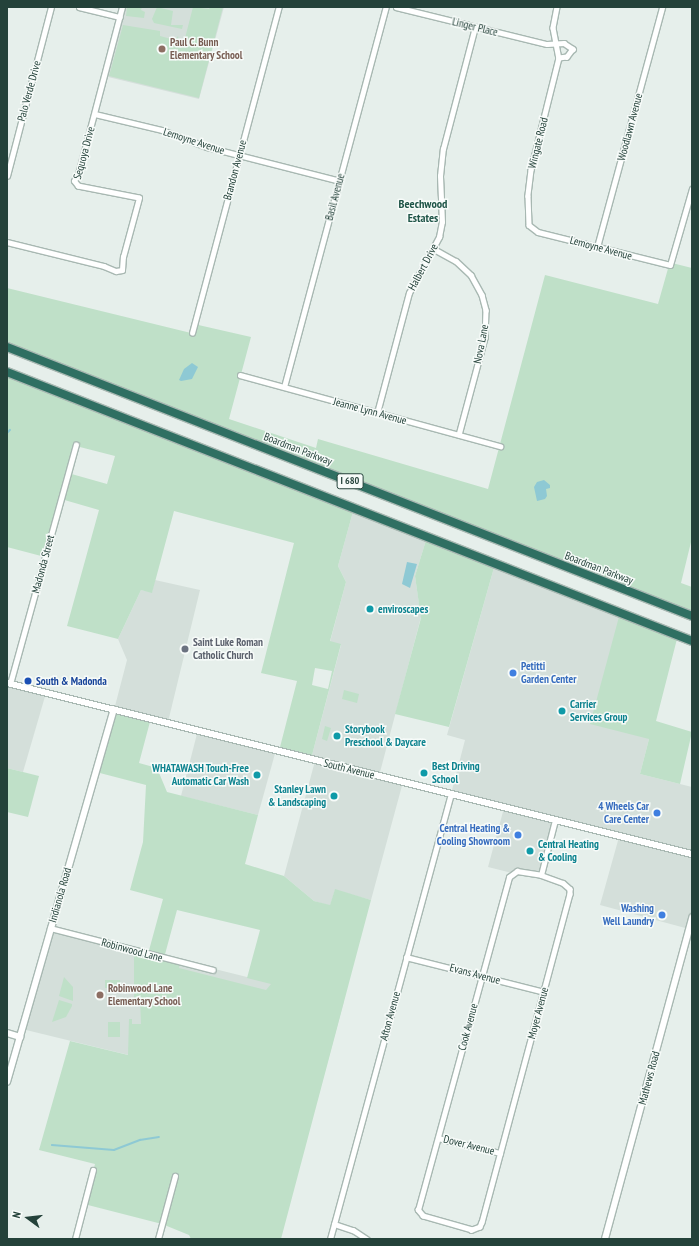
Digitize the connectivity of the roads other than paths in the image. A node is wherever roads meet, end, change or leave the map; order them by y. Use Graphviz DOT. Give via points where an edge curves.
graph roads {
  1 [pos="51,7"];
  2 [pos="79,7"];
  3 [pos="122,7"];
  4 [pos="279,7"];
  5 [pos="386,7"];
  6 [pos="396,7"];
  7 [pos="557,7"];
  8 [pos="662,7"];
  9 [pos="120,17"];
  10 [pos="475,27"];
  11 [pos="554,43"];
  12 [pos="559,58"];
  13 [pos="94,114"];
  14 [pos="239,155"];
  15 [pos="7,176"];
  16 [pos="340,181"];
  17 [pos="692,190"];
  18 [pos="532,228"];
  19 [pos="7,242"];
  20 [pos="597,247"];
  21 [pos="434,249"];
  22 [pos="192,333"];
  23 [pos="7,347"];
  24 [pos="7,372"];
  25 [pos="240,375"];
  26 [pos="284,387"];
  27 [pos="377,413"];
  28 [pos="459,435"];
  29 [pos="76,445"];
  30 [pos="500,446"];
  31 [pos="692,616"];
  32 [pos="692,641"];
  33 [pos="9,683"];
  34 [pos="114,710"];
  35 [pos="451,794"];
  36 [pos="555,820"];
  37 [pos="692,854"];
  38 [pos="541,875"];
  39 [pos="692,918"];
  40 [pos="50,928"];
  41 [pos="406,957"];
  42 [pos="213,970"];
  43 [pos="482,976"];
  44 [pos="544,992"];
  45 [pos="7,1033"];
  46 [pos="20,1037"];
  47 [pos="7,1082"];
  48 [pos="438,1138"];
  49 [pos="500,1153"];
  50 [pos="93,1170"];
  51 [pos="175,1176"];
  52 [pos="482,1222"];
  53 [pos="334,1224"];
  54 [pos="75,1239"];
  55 [pos="158,1239"];
  56 [pos="330,1239"];
  57 [pos="368,1239"];
  58 [pos="605,1239"];
  1 -- 15 [label="street, Palo Verde Drive"];
  2 -- 9 [label="street"];
  3 -- 9 [label="street, Sequoya Drive"];
  4 -- 14 [label="street, Brandon Avenue"];
  5 -- 16 [label="street, Basil Avenue"];
  6 -- 10 [label="street, Linger Place"];
  7 -- 11 [label="street" via="553,28"];
  8 -- 20 [label="street, Woodlawn Avenue"];
  9 -- 13 [label="street, Sequoya Drive"];
  10 -- 11 [label="street, Linger Place" via="547,44"];
  10 -- 21 [label="street, Halbert Drive" via="443,149 440,176 442,222"];
  11 -- 12 [label="street"];
  11 -- 12 [label="street" via="564,43 573,49 567,57"];
  12 -- 18 [label="street, Wingate Road" via="530,177 528,218"];
  13 -- 14 [label="street, Lemoyne Avenue" via="162,130 187,141"];
  13 -- 19 [label="street, Sequoya Drive" via="74,183 78,186 139,198 120,271"];
  14 -- 16 [label="street, Lemoyne Avenue"];
  14 -- 22 [label="street, Brandon Avenue"];
  16 -- 26 [label="street, Basil Avenue"];
  17 -- 20 [label="street, Lemoyne Avenue" via="670,265"];
  18 -- 20 [label="street, Lemoyne Avenue"];
  21 -- 27 [label="street, Halbert Drive" via="409,293"];
  21 -- 28 [label="street, Nova Lane" via="456,261 471,275 480,290 486,310 485,338"];
  23 -- 31 [label="highway, Boardman Parkway / I 680"];
  24 -- 32 [label="highway, I 680"];
  25 -- 26 [label="street, Jeanne Lynn Avenue"];
  26 -- 27 [label="street, Jeanne Lynn Avenue"];
  27 -- 28 [label="street, Jeanne Lynn Avenue"];
  28 -- 30 [label="street, Jeanne Lynn Avenue"];
  29 -- 33 [label="street, Madonda Street"];
  33 -- 34 [label="main road, South Avenue"];
  34 -- 35 [label="main road, South Avenue"];
  34 -- 40 [label="street, Indianola Road"];
  35 -- 36 [label="main road, South Avenue"];
  35 -- 41 [label="street, Afton Avenue"];
  36 -- 37 [label="main road, South Avenue"];
  36 -- 38 [label="street"];
  38 -- 43 [label="street, Cook Avenue" via="516,871 509,877"];
  38 -- 44 [label="street, Moyer Avenue" via="570,889"];
  39 -- 58 [label="street, Mathews Road"];
  40 -- 42 [label="street, Robinwood Lane"];
  40 -- 46 [label="street, Indianola Road"];
  41 -- 43 [label="street, Evans Avenue"];
  41 -- 53 [label="street, Afton Avenue"];
  43 -- 44 [label="street, Evans Avenue"];
  43 -- 48 [label="street, Cook Avenue"];
  44 -- 49 [label="street, Moyer Avenue"];
  45 -- 46 [label="street"];
  46 -- 47 [label="street, Indianola Road"];
  48 -- 49 [label="street, Dover Avenue"];
  48 -- 52 [label="street, Cook Avenue" via="418,1210 423,1216 472,1230 480,1227"];
  49 -- 52 [label="street, Moyer Avenue"];
  50 -- 54 [label="street"];
  51 -- 55 [label="street"];
  53 -- 56 [label="street, Afton Avenue"];
  53 -- 57 [label="street" via="353,1230"];
}
